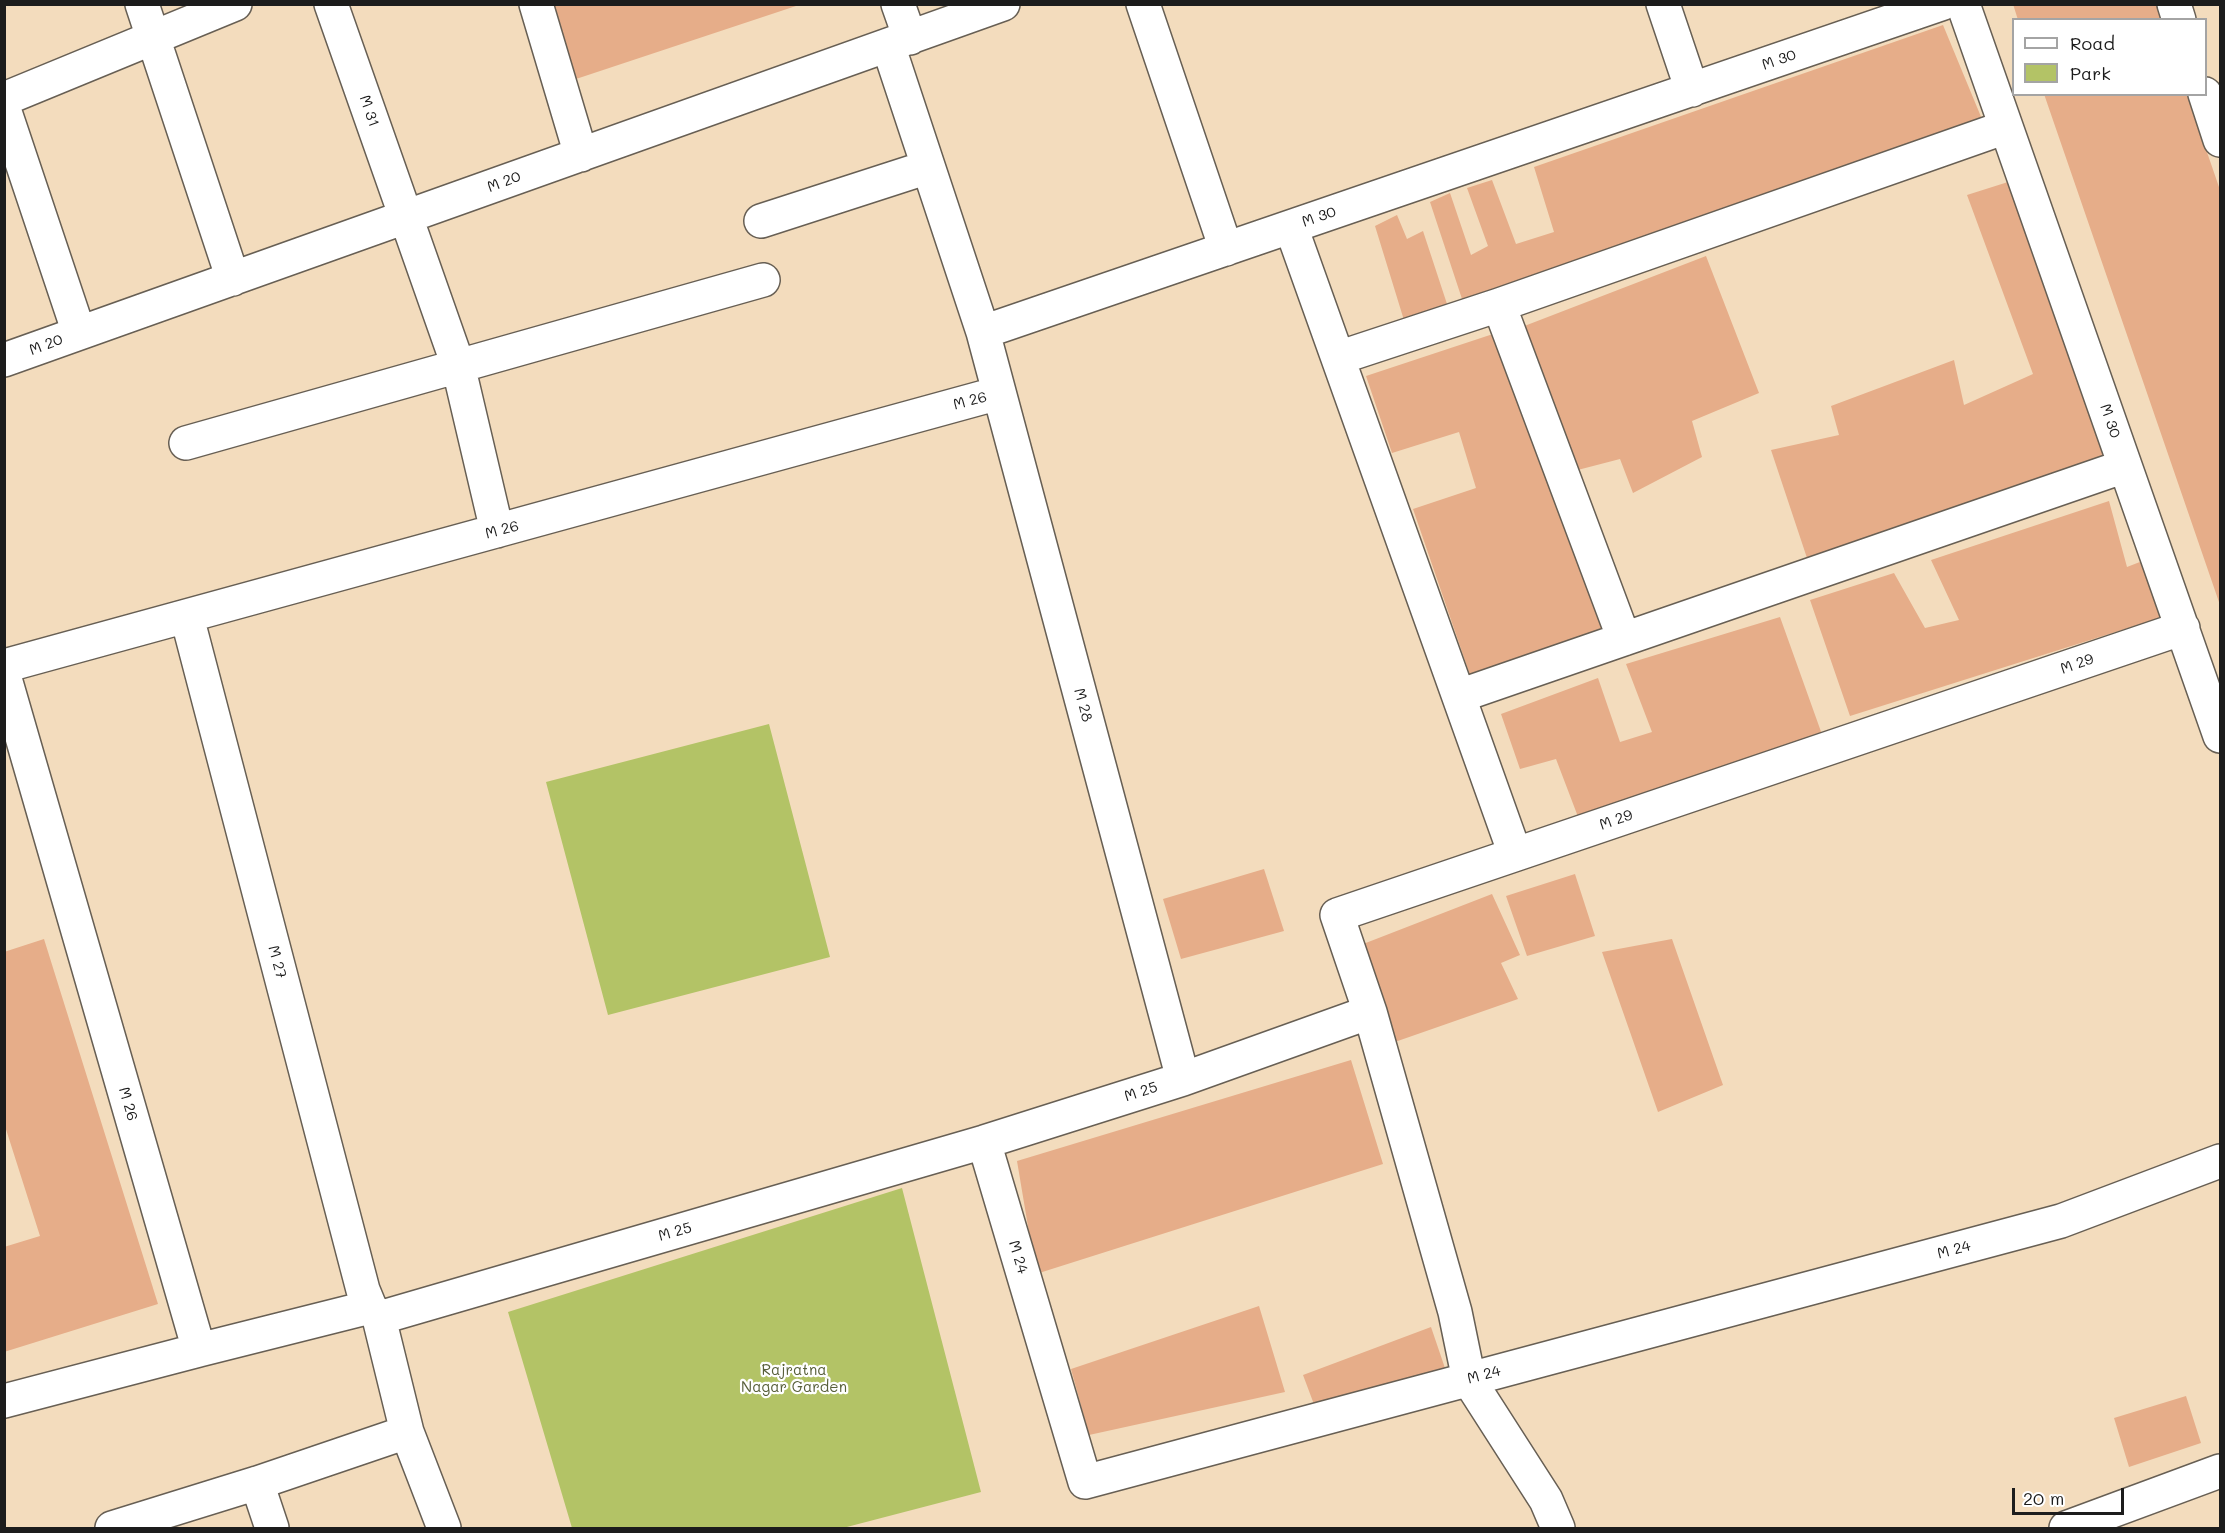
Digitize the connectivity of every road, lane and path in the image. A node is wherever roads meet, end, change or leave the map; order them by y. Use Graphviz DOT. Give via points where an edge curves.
graph roads {
  1 [pos="142,4"];
  2 [pos="235,4"];
  3 [pos="331,4"];
  4 [pos="536,4"];
  5 [pos="898,4"];
  6 [pos="1003,4"];
  7 [pos="1143,4"];
  8 [pos="1663,4"];
  9 [pos="1941,4"];
  10 [pos="1964,4"];
  11 [pos="153,38"];
  12 [pos="899,42"];
  13 [pos="1692,90"];
  14 [pos="2206,96"];
  15 [pos="4,99"];
  16 [pos="4,109"];
  17 [pos="2006,127"];
  18 [pos="2220,140"];
  19 [pos="581,155"];
  20 [pos="928,167"];
  21 [pos="406,217"];
  22 [pos="761,221"];
  23 [pos="1291,227"];
  24 [pos="1226,249"];
  25 [pos="233,279"];
  26 [pos="763,280"];
  27 [pos="1499,305"];
  28 [pos="983,332"];
  29 [pos="79,333"];
  30 [pos="1338,358"];
  31 [pos="4,360"];
  32 [pos="458,365"];
  33 [pos="999,393"];
  34 [pos="186,443"];
  35 [pos="2125,466"];
  36 [pos="497,531"];
  37 [pos="187,617"];
  38 [pos="2183,628"];
  39 [pos="1624,639"];
  40 [pos="2207,655"];
  41 [pos="4,666"];
  42 [pos="4,675"];
  43 [pos="1459,696"];
  44 [pos="2220,736"];
  45 [pos="1515,854"];
  46 [pos="1370,1012"];
  47 [pos="1183,1079"];
  48 [pos="984,1142"];
  49 [pos="2220,1161"];
  50 [pos="374,1312"];
  51 [pos="199,1350"];
  52 [pos="1469,1380"];
  53 [pos="4,1401"];
  54 [pos="407,1432"];
  55 [pos="2220,1471"];
  56 [pos="257,1483"];
  57 [pos="112,1528"];
  58 [pos="272,1528"];
  59 [pos="444,1528"];
  60 [pos="1558,1528"];
  61 [pos="2066,1528"];
  1 -- 11 [label="street"];
  2 -- 11 [label="street"];
  3 -- 21 [label="street, M 31"];
  4 -- 19 [label="street"];
  5 -- 12 [label="street"];
  6 -- 12 [label="street, M 20"];
  7 -- 24 [label="street"];
  8 -- 13 [label="street"];
  9 -- 13 [label="street, M 30"];
  10 -- 17 [label="street, M 30"];
  11 -- 15 [label="street"];
  11 -- 25 [label="street"];
  12 -- 19 [label="street, M 20"];
  12 -- 20 [label="street"];
  13 -- 23 [label="street, M 30"];
  14 -- 18 [label="street"];
  16 -- 29 [label="street"];
  17 -- 27 [label="street"];
  17 -- 35 [label="street, M 30"];
  19 -- 21 [label="street, M 20"];
  20 -- 22 [label="street"];
  20 -- 28 [label="street"];
  21 -- 25 [label="street, M 20"];
  21 -- 32 [label="street, M 31"];
  23 -- 24 [label="street, M 30"];
  23 -- 30 [label="street"];
  24 -- 28 [label="street, M 30"];
  25 -- 29 [label="street, M 20"];
  26 -- 32 [label="street"];
  27 -- 30 [label="street"];
  27 -- 39 [label="street"];
  28 -- 33 [label="street, M 28"];
  29 -- 31 [label="street, M 20"];
  30 -- 43 [label="street"];
  32 -- 34 [label="street"];
  32 -- 36 [label="street, M 31"];
  33 -- 36 [label="street, M 26"];
  33 -- 47 [label="street, M 28"];
  35 -- 38 [label="street, M 30"];
  35 -- 39 [label="street"];
  36 -- 37 [label="street, M 26"];
  37 -- 41 [label="street, M 26"];
  37 -- 50 [label="street, M 27" via="363,1290"];
  38 -- 40 [label="street, M 30"];
  38 -- 45 [label="street, M 29"];
  39 -- 43 [label="street"];
  40 -- 44 [label="street, M 30"];
  42 -- 51 [label="street, M 26"];
  43 -- 45 [label="street"];
  45 -- 46 [label="street, M 29" via="1337,915"];
  46 -- 47 [label="street"];
  46 -- 52 [label="street" via="1455,1312"];
  47 -- 48 [label="street, M 25"];
  48 -- 50 [label="street, M 25"];
  48 -- 52 [label="street, M 24" via="1085,1482"];
  49 -- 52 [label="street, M 24" via="2061,1221"];
  50 -- 51 [label="street"];
  50 -- 54 [label="street"];
  51 -- 53 [label="street"];
  52 -- 60 [label="street" via="1546,1500"];
  54 -- 56 [label="street"];
  54 -- 59 [label="street"];
  55 -- 61 [label="street"];
  56 -- 57 [label="street"];
  56 -- 58 [label="street"];
}
